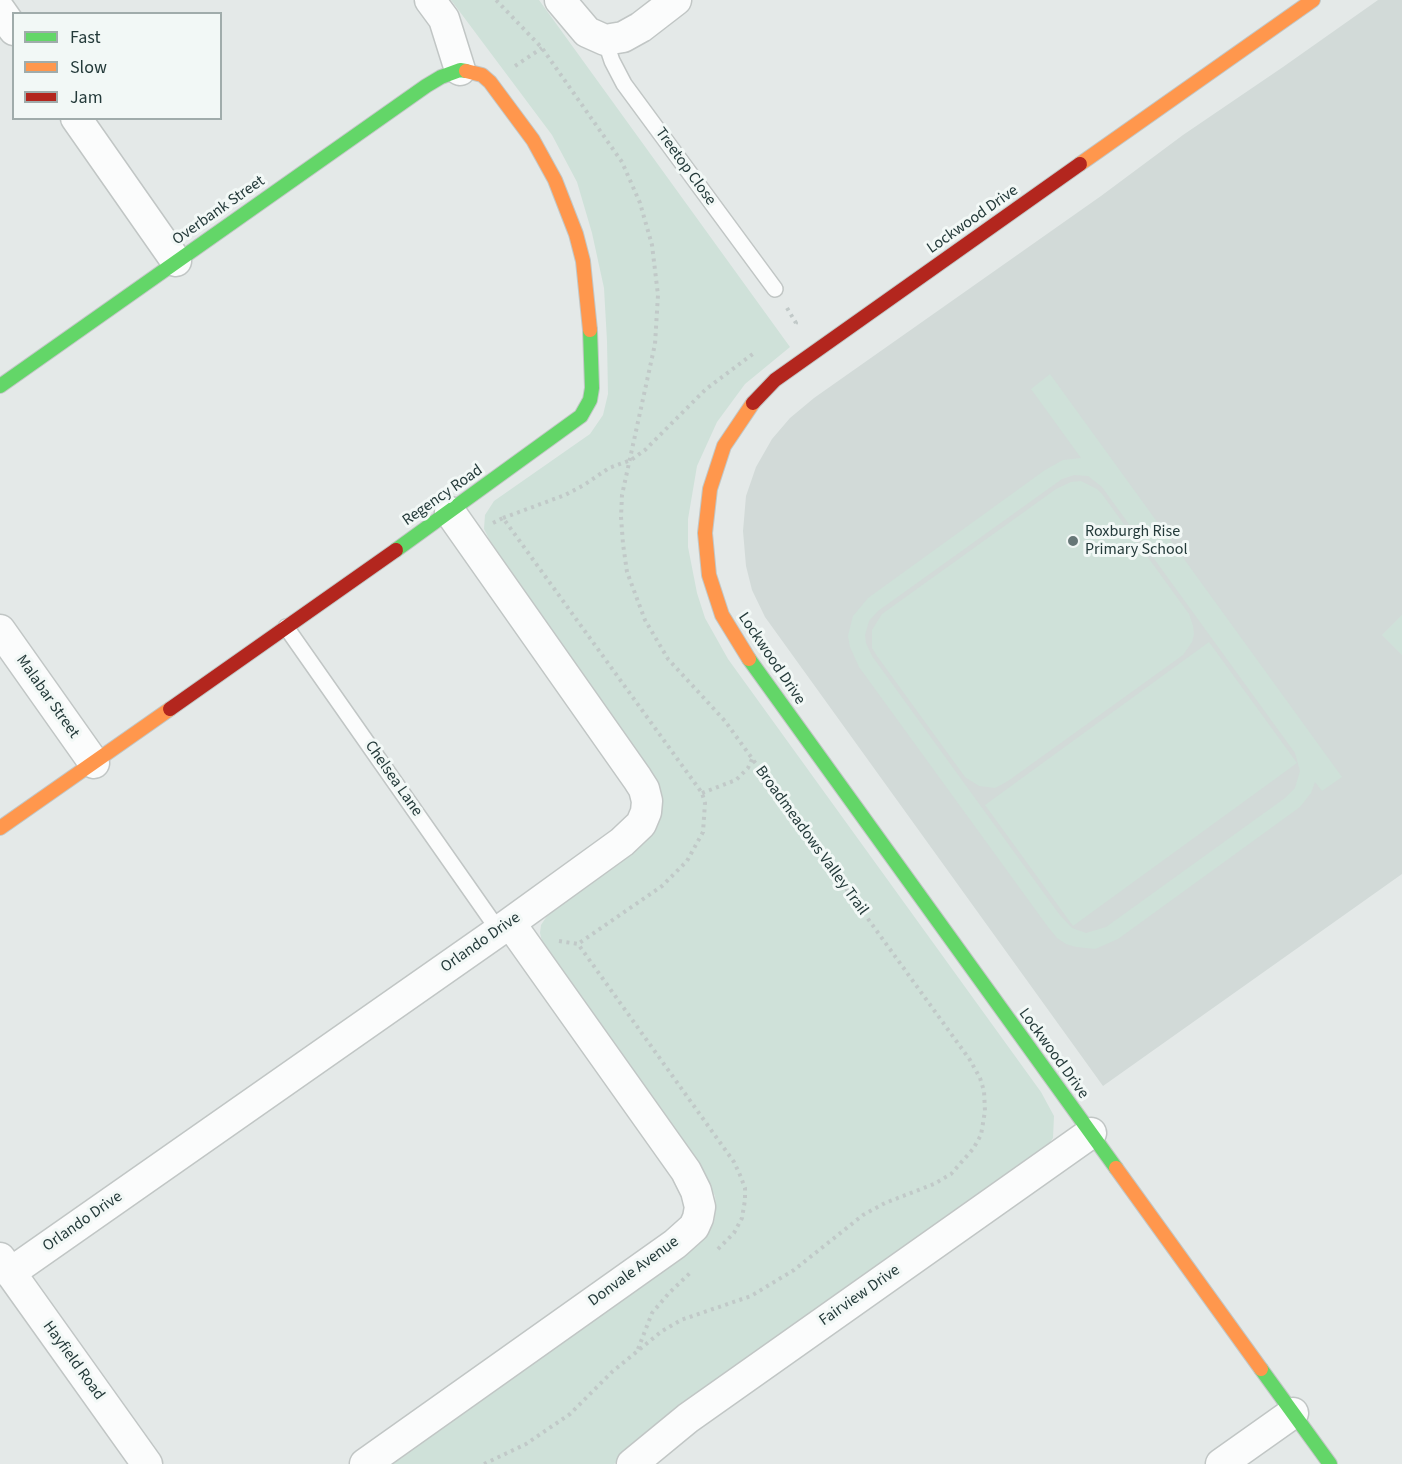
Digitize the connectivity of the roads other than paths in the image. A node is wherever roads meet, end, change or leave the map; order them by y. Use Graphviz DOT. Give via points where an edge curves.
graph roads {
  1 [pos="430,0"];
  2 [pos="560,0"];
  3 [pos="676,0"];
  4 [pos="1313,0"];
  5 [pos="0,10"];
  6 [pos="12,27"];
  7 [pos="605,40"];
  8 [pos="460,70"];
  9 [pos="77,120"];
  10 [pos="176,261"];
  11 [pos="775,290"];
  12 [pos="0,386"];
  13 [pos="450,512"];
  14 [pos="286,627"];
  15 [pos="0,630"];
  16 [pos="93,763"];
  17 [pos="0,828"];
  18 [pos="505,927"];
  19 [pos="1091,1133"];
  20 [pos="5,1266"];
  21 [pos="1293,1413"];
  22 [pos="147,1464"];
  23 [pos="365,1464"];
  24 [pos="632,1464"];
  25 [pos="1221,1464"];
  26 [pos="1330,1464"];
  1 -- 8 [label="street" via="444,19"];
  2 -- 7 [label="street" via="587,32"];
  3 -- 7 [label="street" via="623,37"];
  4 -- 19 [label="street, Lockwood Drive" via="775,380 735,427 710,489 705,533 709,575 732,634"];
  5 -- 6 [label="street"];
  7 -- 11 [label="lane, Treetop Close" via="624,84"];
  8 -- 10 [label="street, Overbank Street" via="426,86"];
  8 -- 13 [label="street, Regency Road" via="473,71 490,82 533,140 555,180 583,261 592,388 581,416"];
  9 -- 10 [label="street"];
  10 -- 12 [label="street, Overbank Street"];
  13 -- 14 [label="street, Regency Road"];
  13 -- 18 [label="street, Orlando Drive" via="637,778 647,801 641,824 633,833"];
  14 -- 16 [label="street, Regency Road"];
  14 -- 18 [label="lane, Chelsea Lane"];
  15 -- 16 [label="street, Malabar Street"];
  16 -- 17 [label="street, Regency Road"];
  18 -- 20 [label="street, Orlando Drive"];
  18 -- 23 [label="street, Donvale Avenue" via="686,1171 696,1191 698,1218 675,1244"];
  19 -- 21 [label="street, Lockwood Drive"];
  19 -- 24 [label="street, Fairview Drive" via="688,1418"];
  20 -- 22 [label="street, Hayfield Road"];
  21 -- 25 [label="street"];
  21 -- 26 [label="street, Lockwood Drive"];
}
